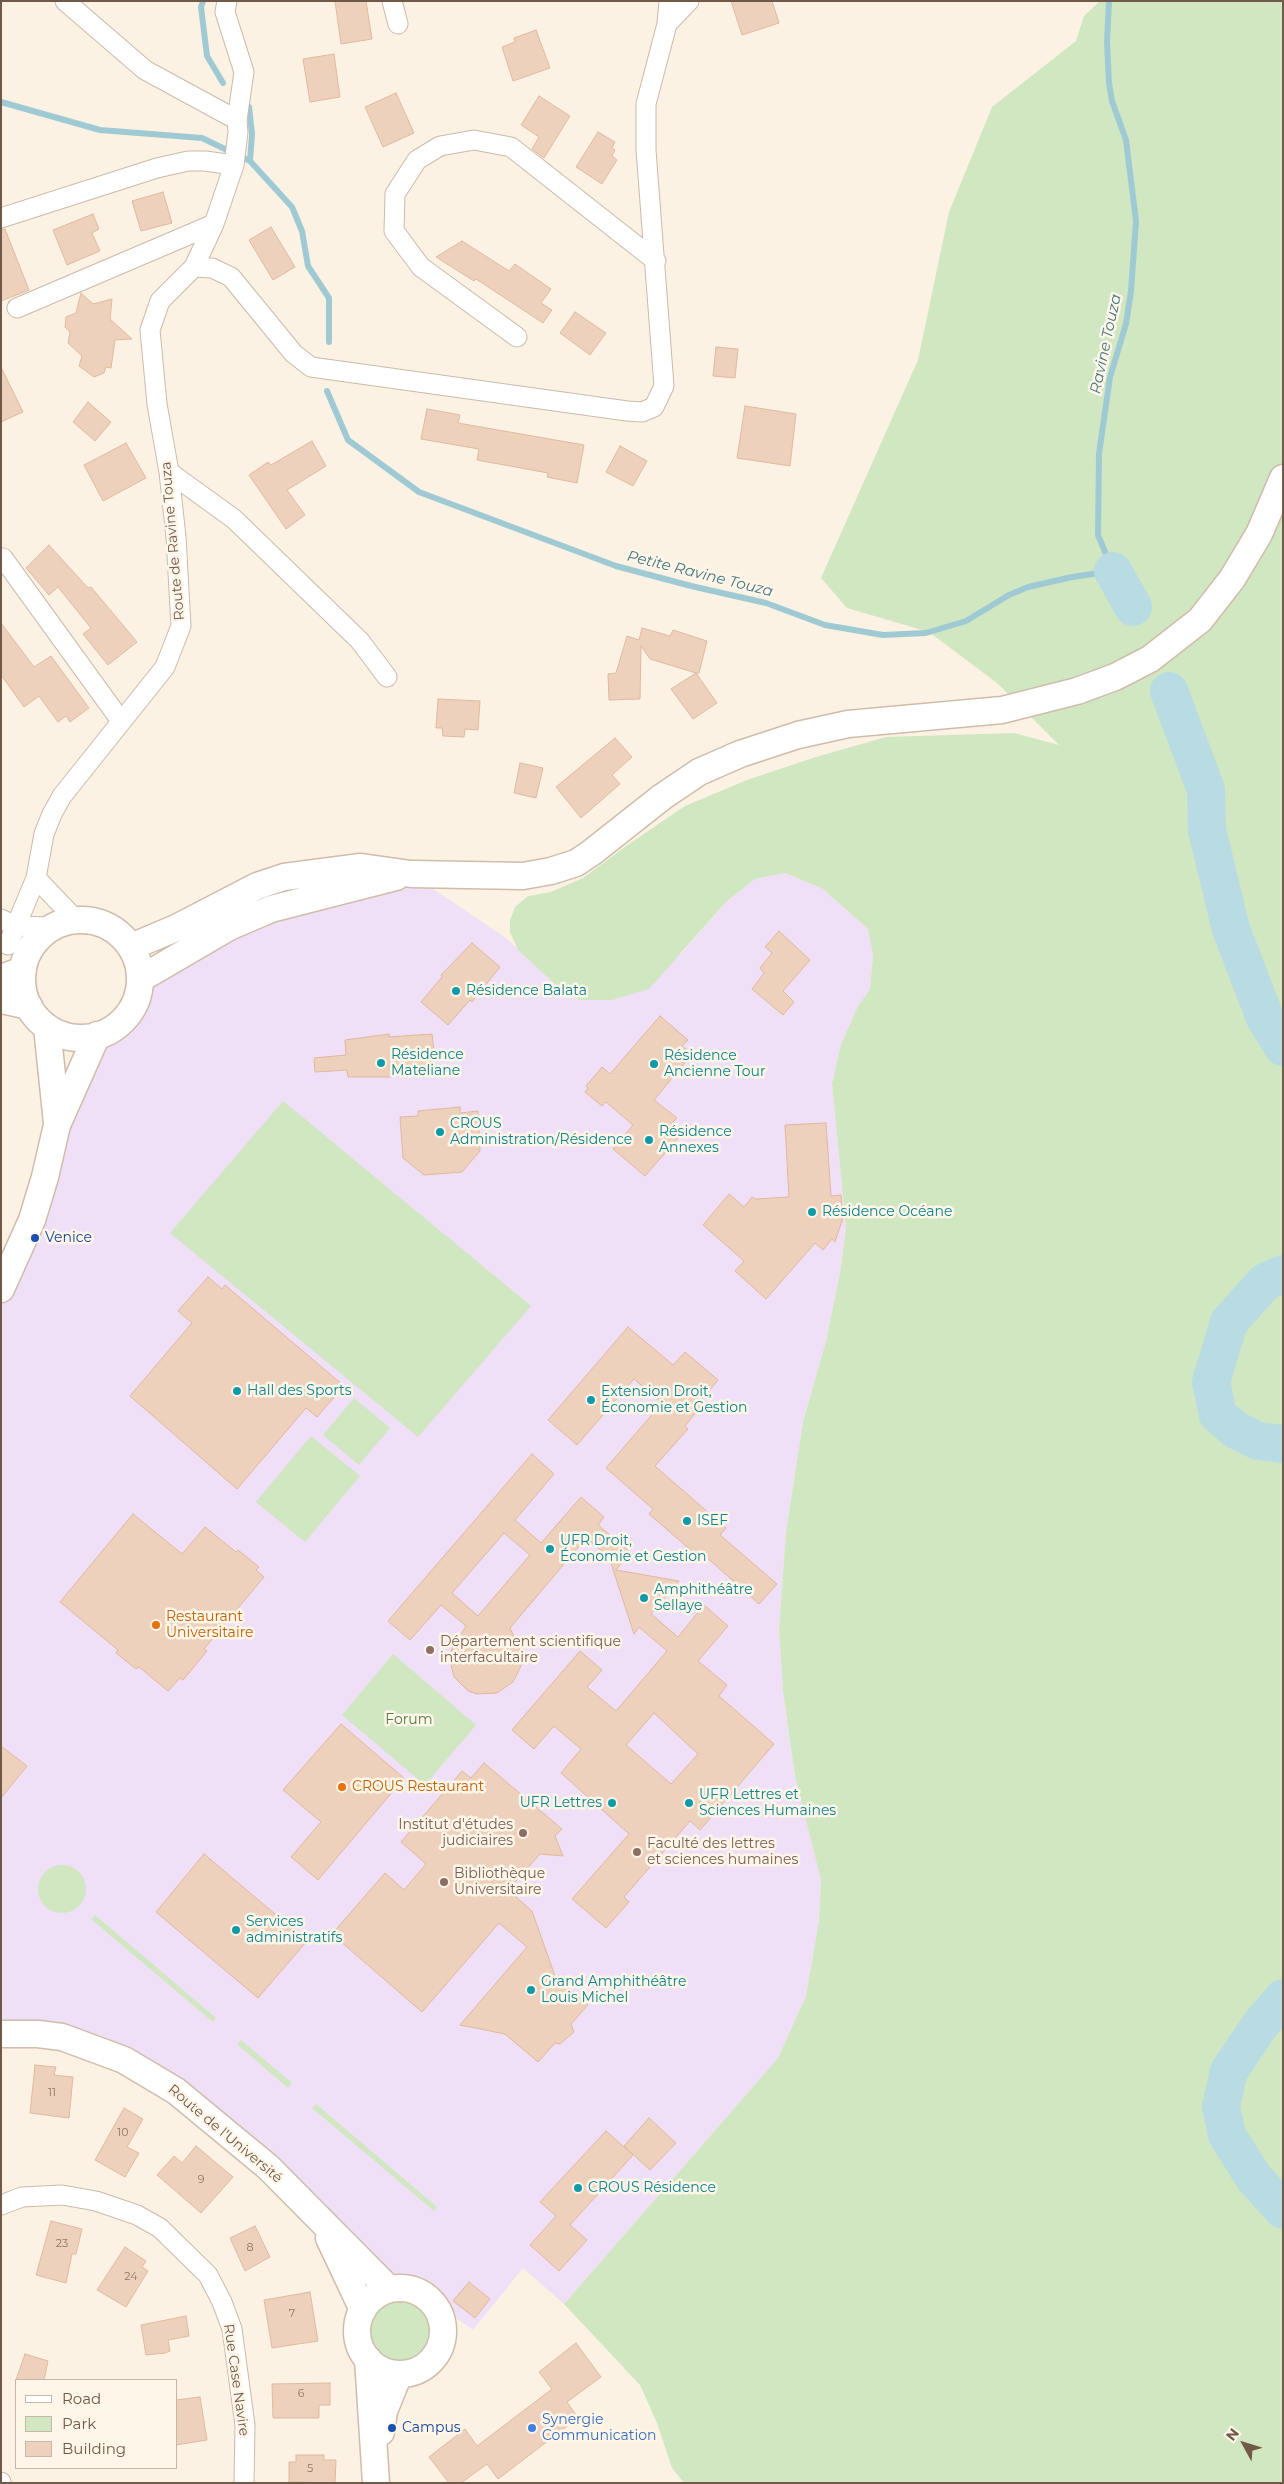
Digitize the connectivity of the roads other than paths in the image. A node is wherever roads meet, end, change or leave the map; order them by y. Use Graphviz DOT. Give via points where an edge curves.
graph roads {
  1 [pos="227,1"];
  2 [pos="392,1"];
  3 [pos="669,1"];
  4 [pos="689,1"];
  5 [pos="70,3"];
  6 [pos="398,24"];
  7 [pos="666,24"];
  8 [pos="237,126"];
  9 [pos="234,163"];
  10 [pos="1,218"];
  11 [pos="214,224"];
  12 [pos="656,261"];
  13 [pos="194,267"];
  14 [pos="17,308"];
  15 [pos="517,338"];
  16 [pos="169,472"];
  17 [pos="1283,478"];
  18 [pos="3,558"];
  19 [pos="387,677"];
  20 [pos="121,721"];
  21 [pos="412,874"];
  22 [pos="36,878"];
  23 [pos="76,920"];
  24 [pos="51,927"];
  25 [pos="7,931"];
  26 [pos="131,947"];
  27 [pos="16,971"];
  28 [pos="140,979"];
  29 [pos="1,1000"];
  30 [pos="29,1006"];
  31 [pos="47,1027"];
  32 [pos="98,1035"];
  33 [pos="57,1125"];
  34 [pos="1,1289"];
  35 [pos="1,2034"];
  36 [pos="1,2205"];
  37 [pos="323,2223"];
  38 [pos="389,2289"];
  39 [pos="363,2310"];
  40 [pos="368,2359"];
  41 [pos="400,2374"];
  42 [pos="376,2475"];
  43 [pos="244,2483"];
  1 -- 8 [label="street" via="226,12 244,72"];
  2 -- 6 [label="street"];
  3 -- 7 [label="street"];
  4 -- 7 [label="street"];
  5 -- 8 [label="street" via="145,70"];
  7 -- 12 [label="street" via="646,104 646,150"];
  8 -- 9 [label="street"];
  9 -- 10 [label="street" via="188,161 157,168"];
  9 -- 11 [label="street"];
  11 -- 13 [label="street"];
  11 -- 14 [label="street"];
  12 -- 13 [label="street" via="664,386 654,407 642,412 311,367 294,354 231,277 212,268"];
  12 -- 15 [label="street" via="510,147 474,140 440,146 417,160 396,194 394,231 421,267"];
  13 -- 16 [label="street, Route de Ravine Touza" via="160,300 150,330"];
  16 -- 19 [label="street" via="234,519 360,641"];
  16 -- 20 [label="street, Route de Ravine Touza" via="181,626 165,667"];
  17 -- 21 [label="main road" via="1258,534 1232,579 1200,620 1150,659 1114,677 1077,691 1002,710 848,724 740,754 699,772 591,854 551,872 523,876"];
  18 -- 20 [label="street"];
  20 -- 22 [label="street, Route de Ravine Touza" via="62,796 52,814 44,834"];
  21 -- 26 [label="main road" via="361,867 284,877 257,886 176,928"];
  21 -- 28 [label="main road" via="271,909 229,927"];
  22 -- 23 [label="street"];
  22 -- 25 [label="street, Route de Ravine Touza"];
  23 -- 24 [label="main road"];
  23 -- 26 [label="main road" via="108,926"];
  24 -- 25 [label="street"];
  24 -- 27 [label="main road"];
  25 -- 27 [label="street"];
  26 -- 28 [label="main road"];
  27 -- 30 [label="main road"];
  28 -- 32 [label="main road" via="138,993 126,1017"];
  29 -- 30 [label="main road"];
  30 -- 31 [label="main road"];
  31 -- 32 [label="main road" via="71,1037"];
  31 -- 33 [label="main road"];
  32 -- 33 [label="main road"];
  33 -- 34 [label="main road" via="32,1220"];
  35 -- 37 [label="main road, Route de l'Université" via="62,2037 124,2060 153,2076 176,2091 268,2167"];
  36 -- 43 [label="street, Rue Case Navire" via="22,2197 62,2196 96,2200 137,2215 160,2228 208,2275 232,2329 245,2425"];
  37 -- 38 [label="main road, Route de l'Université"];
  37 -- 39 [label="main road, Route de l'Université"];
  38 -- 39 [label="main road" via="370,2301"];
  38 -- 41 [label="main road" via="411,2289 422,2293 436,2307 443,2326 439,2349 432,2359 417,2370"];
  39 -- 40 [label="main road" via="359,2320 359,2340"];
  40 -- 41 [label="main road" via="388,2372"];
  40 -- 42 [label="main road"];
  41 -- 42 [label="main road" via="384,2411"];
}
